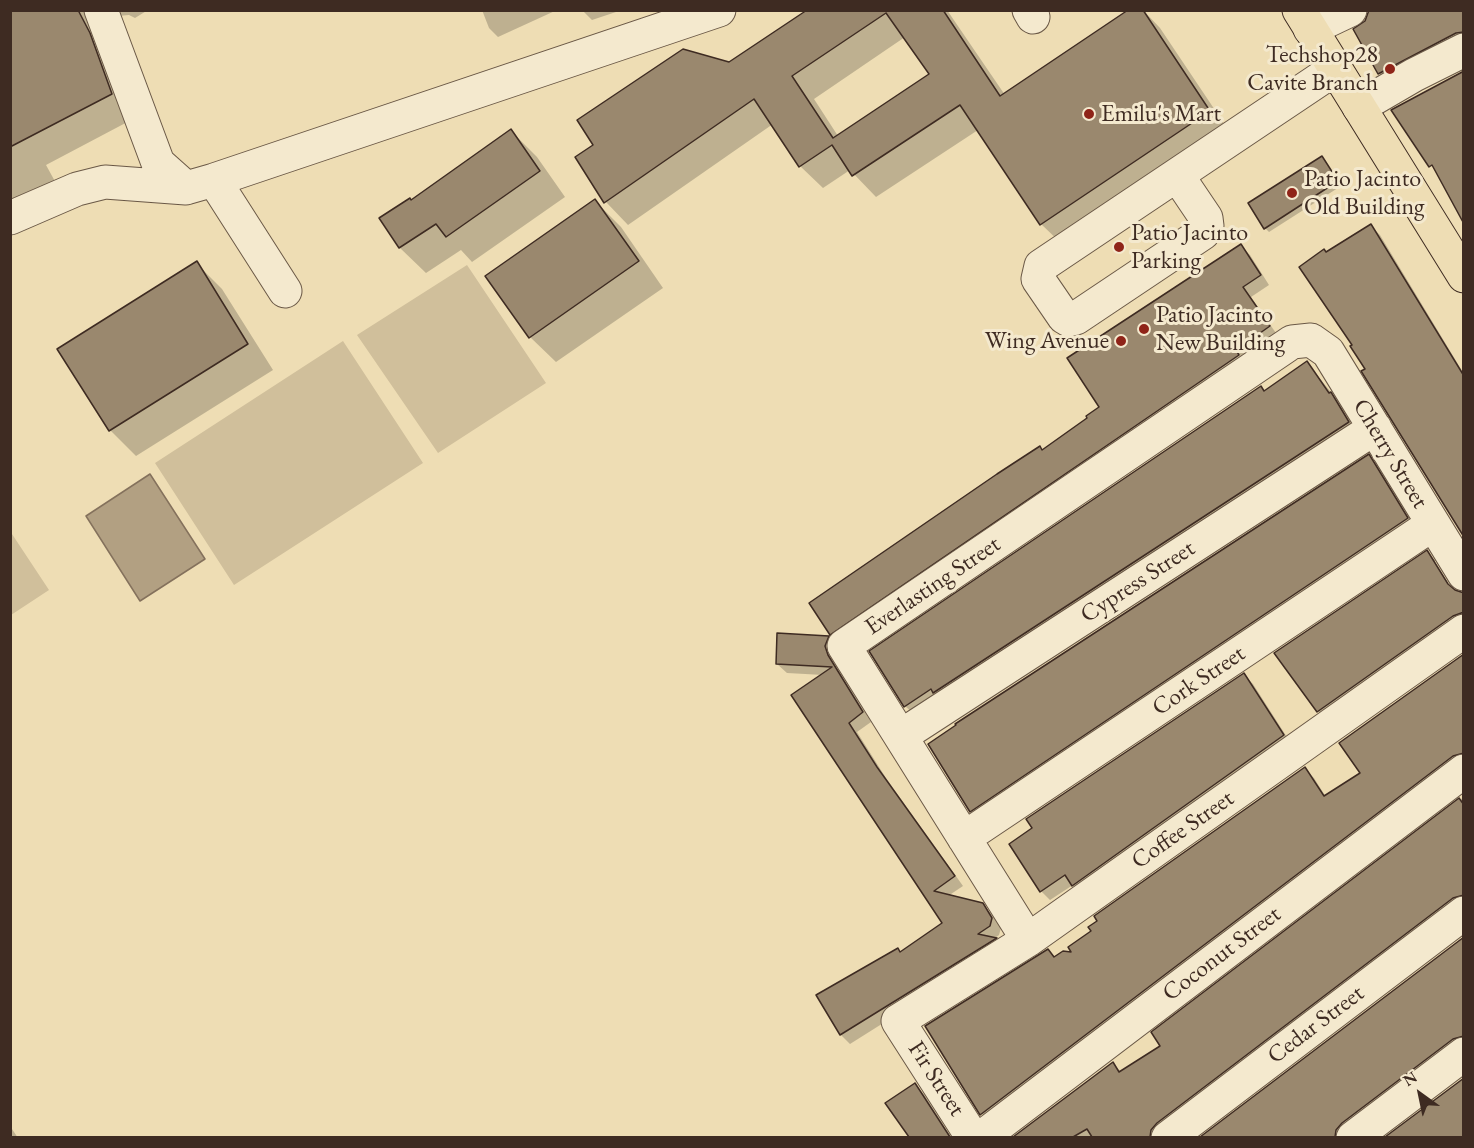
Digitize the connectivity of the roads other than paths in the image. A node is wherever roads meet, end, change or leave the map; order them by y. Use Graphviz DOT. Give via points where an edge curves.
graph roads {
  1 [pos="101,10"];
  2 [pos="719,10"];
  3 [pos="1350,10"];
  4 [pos="1304,20"];
  5 [pos="1464,50"];
  6 [pos="1335,69"];
  7 [pos="1359,107"];
  8 [pos="1177,175"];
  9 [pos="200,184"];
  10 [pos="10,218"];
  11 [pos="1464,276"];
  12 [pos="285,291"];
  13 [pos="1311,340"];
  14 [pos="1375,428"];
  15 [pos="1433,524"];
  16 [pos="1464,574"];
  17 [pos="1464,631"];
  18 [pos="901,736"];
  19 [pos="1464,771"];
  20 [pos="964,838"];
  21 [pos="1464,913"];
  22 [pos="1028,940"];
  23 [pos="898,1021"];
  24 [pos="1464,1054"];
  25 [pos="973,1137"];
  26 [pos="981,1137"];
  27 [pos="1168,1137"];
  28 [pos="1353,1137"];
  1 -- 9 [label="street" via="158,163"];
  2 -- 9 [label="street"];
  3 -- 4 [label="street"];
  4 -- 6 [label="main road"];
  5 -- 7 [label="street"];
  6 -- 7 [label="main road"];
  6 -- 8 [label="street"];
  7 -- 11 [label="main road"];
  8 -- 8 [label="street" via="1041,266 1038,279 1064,317 1076,318 1203,232 1206,218"];
  9 -- 10 [label="street" via="105,182 76,189"];
  9 -- 12 [label="street"];
  13 -- 14 [label="street, Cherry Street" via="1328,352"];
  13 -- 18 [label="street, Everlasting Street" via="1292,342 844,646"];
  14 -- 15 [label="street, Cherry Street"];
  14 -- 18 [label="street, Cypress Street"];
  15 -- 16 [label="street, Cherry Street"];
  15 -- 20 [label="street, Cork Street"];
  17 -- 22 [label="street, Coffee Street"];
  18 -- 20 [label="street, Everlasting Street"];
  19 -- 26 [label="street, Coconut Street"];
  20 -- 22 [label="street, Everlasting Street"];
  21 -- 27 [label="street, Cedar Street"];
  22 -- 23 [label="street, Coffee Street"];
  23 -- 25 [label="street, Fir Street"];
  24 -- 28 [label="street"];
}
